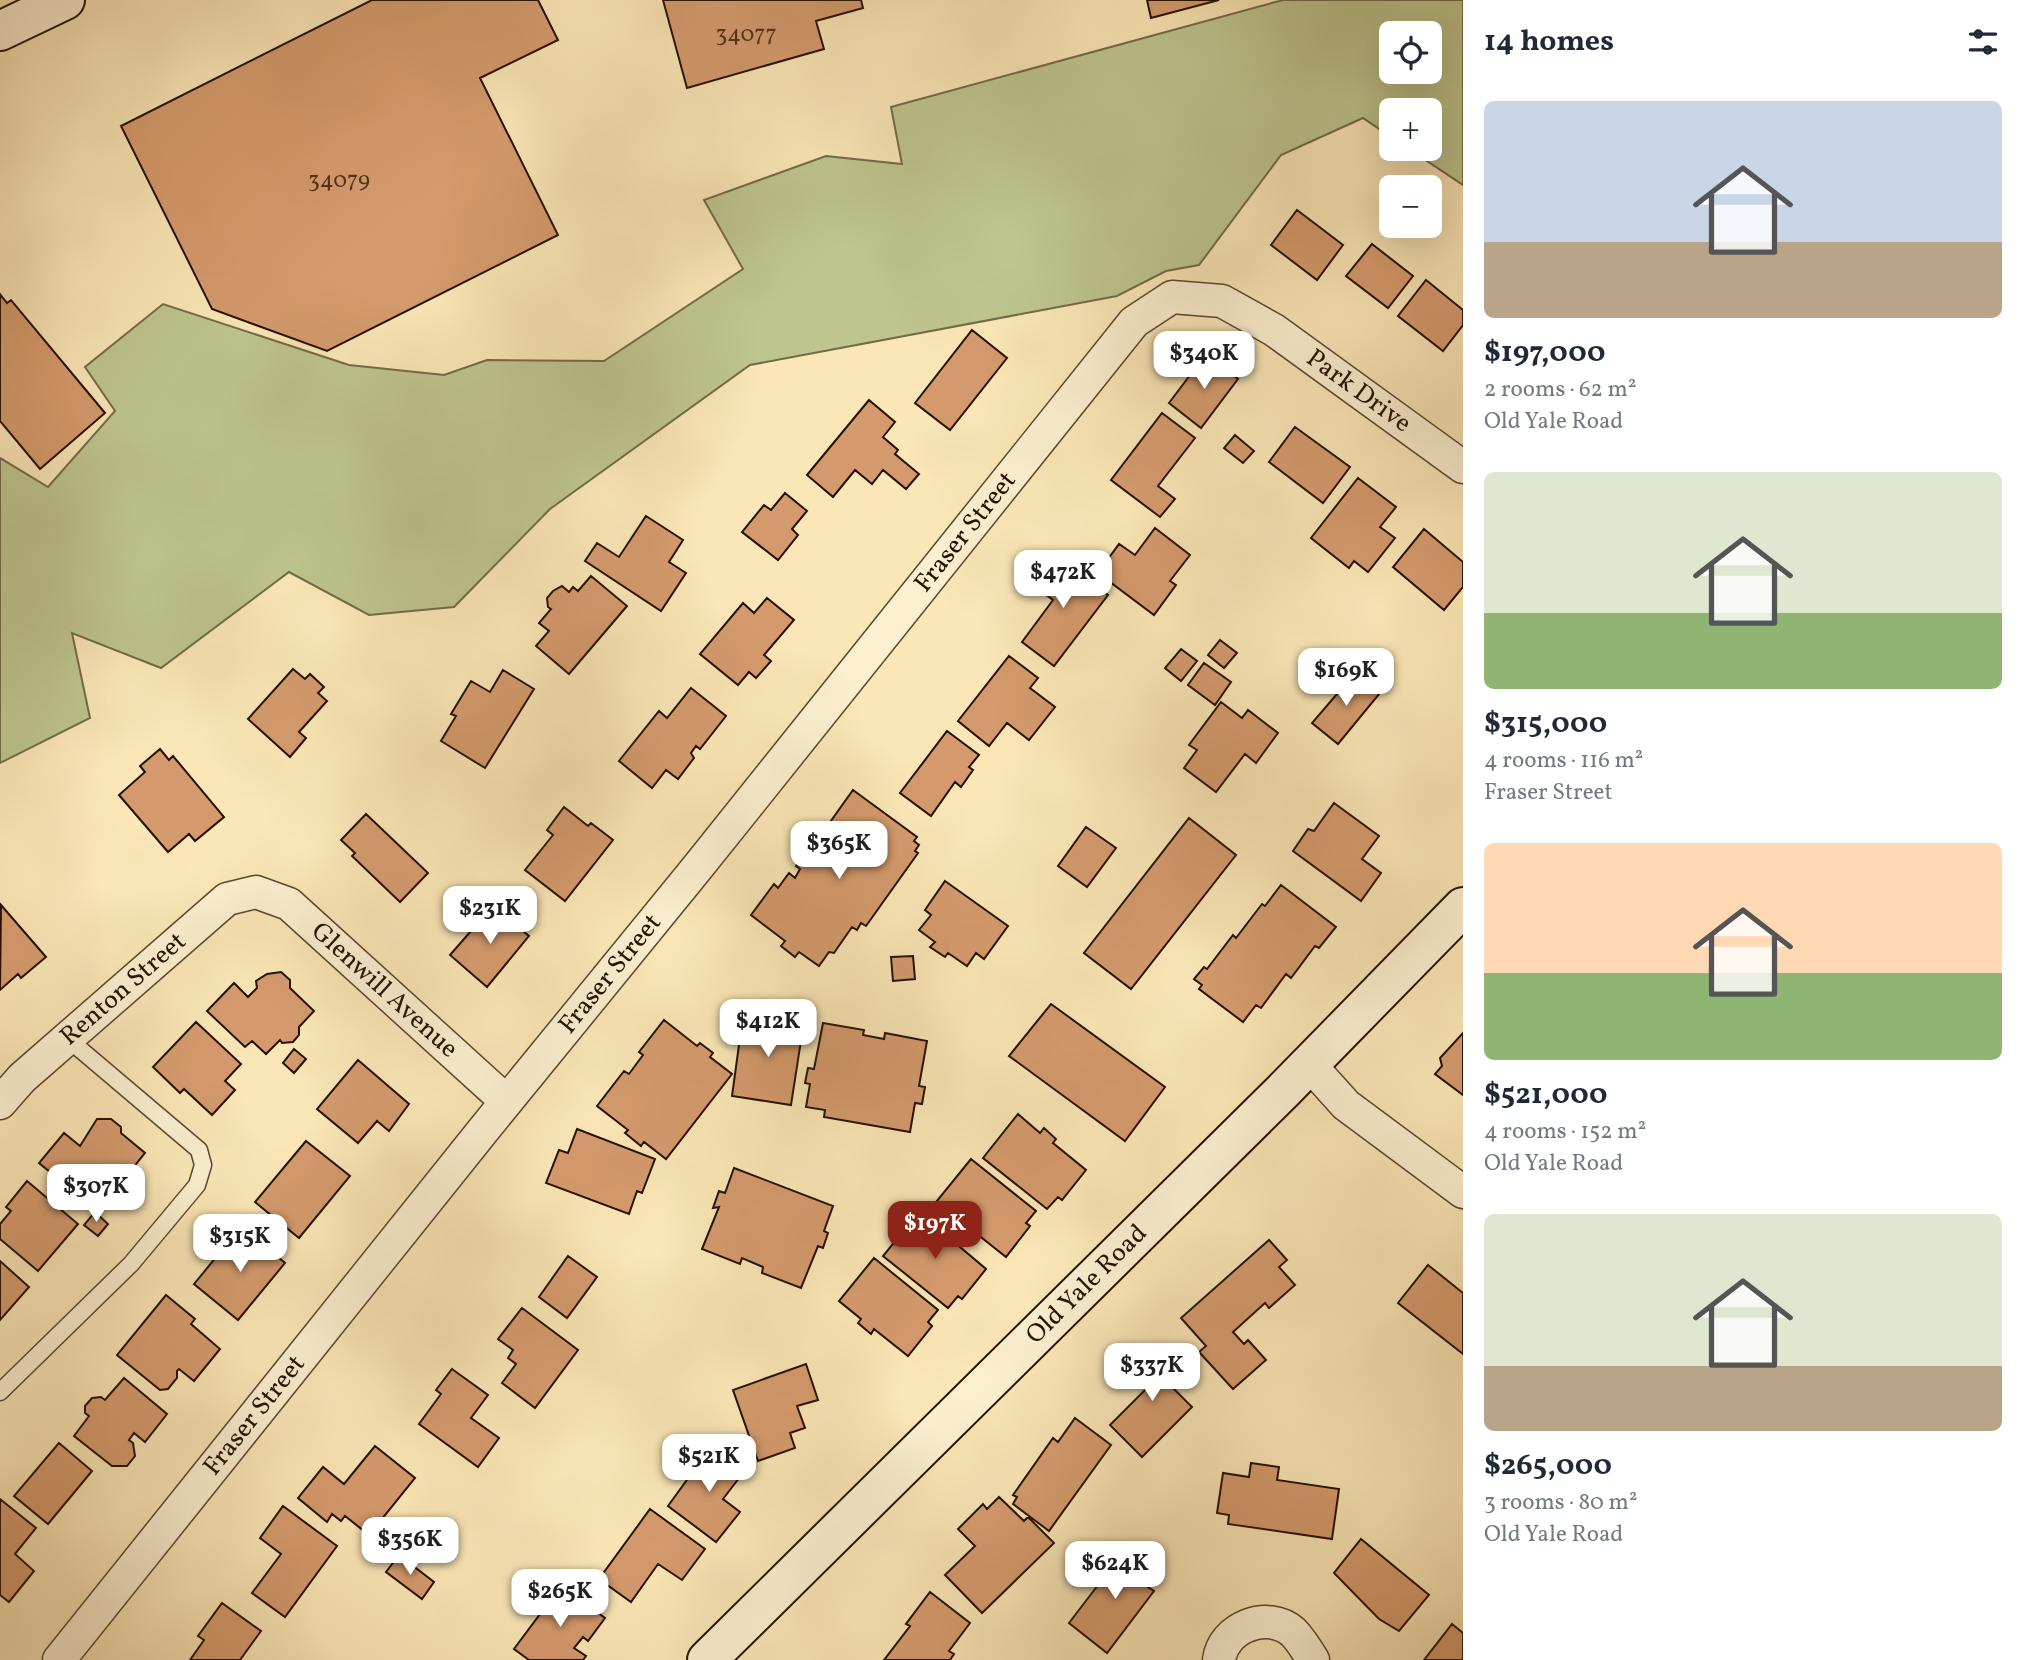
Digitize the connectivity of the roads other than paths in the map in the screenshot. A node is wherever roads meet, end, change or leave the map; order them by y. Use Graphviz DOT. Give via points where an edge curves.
graph roads {
  1 [pos="65,0"];
  2 [pos="0,31"];
  3 [pos="1172,297"];
  4 [pos="1463,467"];
  5 [pos="256,892"];
  6 [pos="1463,907"];
  7 [pos="68,1039"];
  8 [pos="1310,1064"];
  9 [pos="506,1101"];
  10 [pos="0,1103"];
  11 [pos="1463,1192"];
  12 [pos="0,1392"];
  13 [pos="59,1660"];
  14 [pos="707,1660"];
  15 [pos="1219,1660"];
  16 [pos="1313,1660"];
  1 -- 2 [label="main road"];
  3 -- 4 [label="street, Park Drive" via="1222,301 1274,330"];
  3 -- 9 [label="street, Fraser Street" via="1134,322"];
  5 -- 7 [label="street, Renton Street" via="228,899"];
  5 -- 9 [label="street, Glenwill Avenue" via="289,904"];
  6 -- 8 [label="main road, Old Yale Road"];
  7 -- 10 [label="street, Renton Street"];
  7 -- 12 [label="lane" via="199,1150 203,1165 197,1185 131,1264"];
  8 -- 11 [label="street" via="1346,1105"];
  8 -- 14 [label="main road, Old Yale Road"];
  9 -- 13 [label="street, Fraser Street"];
  15 -- 16 [label="street" via="1230,1635 1254,1622 1277,1623 1292,1631"];
}
